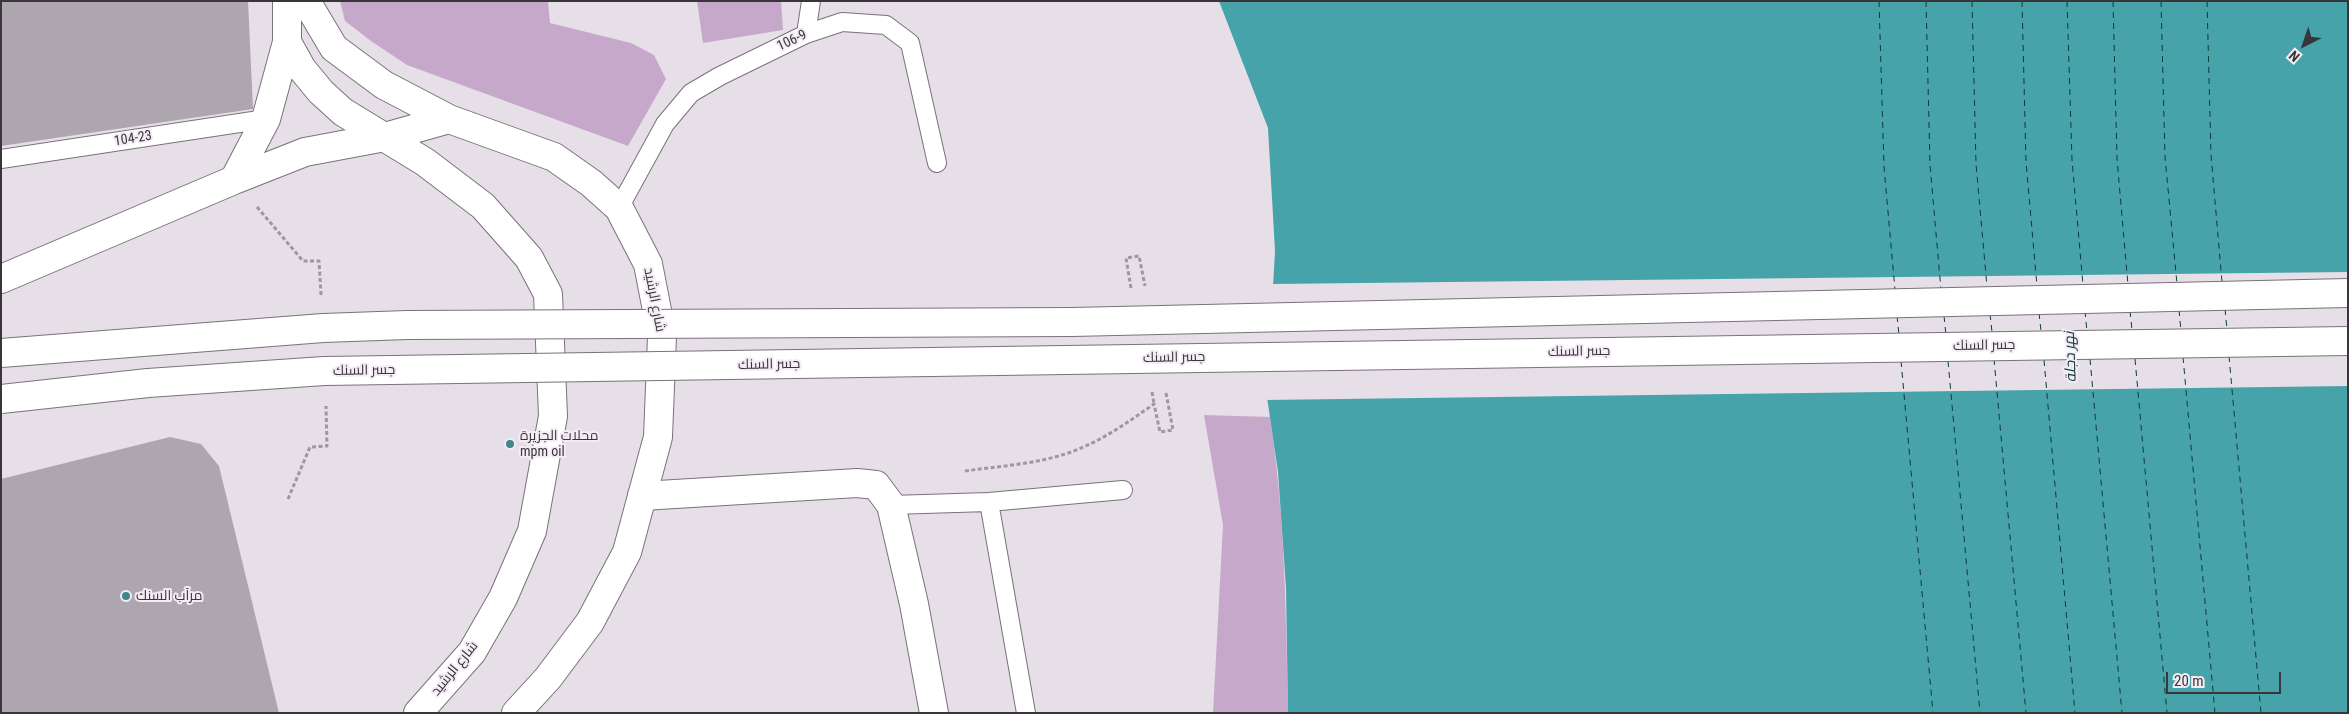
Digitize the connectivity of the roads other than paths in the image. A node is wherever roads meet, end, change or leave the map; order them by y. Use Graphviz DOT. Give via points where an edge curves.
graph roads {
  1 [pos="287,1"];
  2 [pos="306,1"];
  3 [pos="811,1"];
  4 [pos="806,34"];
  5 [pos="287,42"];
  6 [pos="266,119"];
  7 [pos="449,119"];
  8 [pos="384,136"];
  9 [pos="1,159"];
  10 [pos="938,163"];
  11 [pos="234,180"];
  12 [pos="619,208"];
  13 [pos="1,279"];
  14 [pos="2348,293"];
  15 [pos="2348,341"];
  16 [pos="1,353"];
  17 [pos="1,399"];
  18 [pos="1123,490"];
  19 [pos="642,496"];
  20 [pos="989,502"];
  21 [pos="891,505"];
  22 [pos="418,713"];
  23 [pos="516,713"];
  24 [pos="934,713"];
  25 [pos="1026,713"];
  1 -- 5 [label="main road, شارع الرشيد"];
  2 -- 7 [label="main road, شارع الرشيد" via="334,48 384,85"];
  3 -- 4 [label="lane"];
  4 -- 10 [label="lane, 106-9" via="842,22 886,25 910,43"];
  4 -- 12 [label="lane, 106-9" via="720,76 691,94 665,124"];
  5 -- 6 [label="main road"];
  5 -- 8 [label="main road, شارع الرشيد" via="302,69 321,92 343,112"];
  6 -- 9 [label="lane, 104-23"];
  6 -- 11 [label="main road"];
  7 -- 8 [label="main road"];
  7 -- 12 [label="main road, شارع الرشيد" via="554,157 592,182"];
  8 -- 11 [label="main road" via="305,152"];
  8 -- 22 [label="main road, شارع الرشيد" via="483,206 529,258 548,294 553,416 532,531 503,598 472,652"];
  11 -- 13 [label="main road"];
  12 -- 19 [label="main road, شارع الرشيد" via="648,264 662,336 658,437"];
  14 -- 16 [label="main road, bridge" via="1072,322 407,325 323,328"];
  15 -- 17 [label="main road, جسر السنك, bridge" via="324,371"];
  18 -- 20 [label="lane"];
  19 -- 21 [label="main road" via="857,483 876,484"];
  19 -- 23 [label="main road, شارع الرشيد" via="627,552 590,622 548,678"];
  20 -- 21 [label="lane"];
  20 -- 25 [label="lane"];
  21 -- 24 [label="main road"];
}
